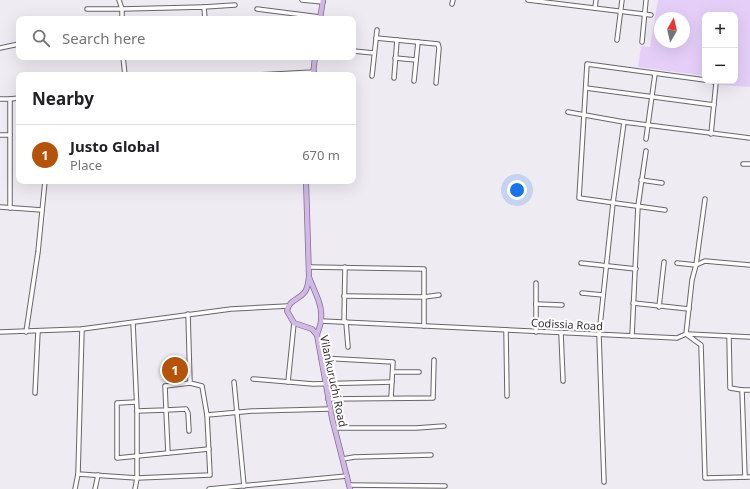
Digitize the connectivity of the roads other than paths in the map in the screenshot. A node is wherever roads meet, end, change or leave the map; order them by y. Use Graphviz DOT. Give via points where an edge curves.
graph roads {
  1 [pos="120,0"];
  2 [pos="302,0"];
  3 [pos="528,0"];
  4 [pos="568,0"];
  5 [pos="596,0"];
  6 [pos="622,0"];
  7 [pos="646,0"];
  8 [pos="323,1"];
  9 [pos="568,5"];
  10 [pos="235,6"];
  11 [pos="204,7"];
  12 [pos="122,8"];
  13 [pos="595,8"];
  14 [pos="87,9"];
  15 [pos="257,9"];
  16 [pos="620,11"];
  17 [pos="645,14"];
  18 [pos="651,15"];
  19 [pos="122,16"];
  20 [pos="205,16"];
  21 [pos="306,16"];
  22 [pos="320,16"];
  23 [pos="377,30"];
  24 [pos="376,38"];
  25 [pos="397,40"];
  26 [pos="617,40"];
  27 [pos="418,42"];
  28 [pos="642,42"];
  29 [pos="16,45"];
  30 [pos="0,48"];
  31 [pos="356,51"];
  32 [pos="374,53"];
  33 [pos="395,58"];
  34 [pos="123,60"];
  35 [pos="315,60"];
  36 [pos="416,60"];
  37 [pos="125,72"];
  38 [pos="314,72"];
  39 [pos="655,74"];
  40 [pos="372,76"];
  41 [pos="394,78"];
  42 [pos="702,80"];
  43 [pos="414,81"];
  44 [pos="436,83"];
  45 [pos="716,84"];
  46 [pos="586,88"];
  47 [pos="652,97"];
  48 [pos="16,98"];
  49 [pos="0,99"];
  50 [pos="10,99"];
  51 [pos="714,105"];
  52 [pos="568,112"];
  53 [pos="584,114"];
  54 [pos="624,122"];
  55 [pos="648,126"];
  56 [pos="711,134"];
  57 [pos="0,135"];
  58 [pos="10,135"];
  59 [pos="750,138"];
  60 [pos="646,139"];
  61 [pos="646,151"];
  62 [pos="743,164"];
  63 [pos="750,164"];
  64 [pos="641,180"];
  65 [pos="662,183"];
  66 [pos="44,184"];
  67 [pos="306,184"];
  68 [pos="705,199"];
  69 [pos="613,203"];
  70 [pos="638,206"];
  71 [pos="0,207"];
  72 [pos="10,208"];
  73 [pos="42,210"];
  74 [pos="666,210"];
  75 [pos="664,262"];
  76 [pos="677,263"];
  77 [pos="581,264"];
  78 [pos="696,265"];
  79 [pos="750,265"];
  80 [pos="309,267"];
  81 [pos="606,267"];
  82 [pos="345,268"];
  83 [pos="636,269"];
  84 [pos="309,277"];
  85 [pos="536,283"];
  86 [pos="582,293"];
  87 [pos="603,295"];
  88 [pos="344,296"];
  89 [pos="439,296"];
  90 [pos="424,297"];
  91 [pos="633,303"];
  92 [pos="536,304"];
  93 [pos="562,305"];
  94 [pos="288,306"];
  95 [pos="659,307"];
  96 [pos="689,309"];
  97 [pos="188,314"];
  98 [pos="321,321"];
  99 [pos="345,322"];
  100 [pos="132,323"];
  101 [pos="294,324"];
  102 [pos="424,326"];
  103 [pos="82,329"];
  104 [pos="506,330"];
  105 [pos="0,332"];
  106 [pos="26,332"];
  107 [pos="38,332"];
  108 [pos="536,332"];
  109 [pos="561,333"];
  110 [pos="686,334"];
  111 [pos="317,335"];
  112 [pos="599,335"];
  113 [pos="632,336"];
  114 [pos="729,336"];
  115 [pos="750,337"];
  116 [pos="348,347"];
  117 [pos="321,358"];
  118 [pos="434,360"];
  119 [pos="393,372"];
  120 [pos="419,372"];
  121 [pos="253,379"];
  122 [pos="562,381"];
  123 [pos="234,382"];
  124 [pos="288,382"];
  125 [pos="392,382"];
  126 [pos="190,383"];
  127 [pos="326,384"];
  128 [pos="742,390"];
  129 [pos="750,390"];
  130 [pos="35,393"];
  131 [pos="507,396"];
  132 [pos="391,398"];
  133 [pos="328,399"];
  134 [pos="136,402"];
  135 [pos="330,409"];
  136 [pos="166,410"];
  137 [pos="137,411"];
  138 [pos="237,412"];
  139 [pos="207,415"];
  140 [pos="444,426"];
  141 [pos="335,428"];
  142 [pos="189,431"];
  143 [pos="209,449"];
  144 [pos="168,453"];
  145 [pos="431,455"];
  146 [pos="136,456"];
  147 [pos="342,459"];
  148 [pos="78,474"];
  149 [pos="98,475"];
  150 [pos="347,476"];
  151 [pos="745,476"];
  152 [pos="750,477"];
  153 [pos="137,478"];
  154 [pos="604,482"];
  155 [pos="244,486"];
  156 [pos="445,486"];
  157 [pos="350,487"];
  158 [pos="75,489"];
  159 [pos="95,489"];
  160 [pos="135,489"];
  161 [pos="209,489"];
  1 -- 12 [label="street"];
  2 -- 8 [label="street"];
  3 -- 9 [label="street"];
  4 -- 9 [label="street"];
  5 -- 13 [label="street"];
  6 -- 16 [label="street"];
  7 -- 17 [label="street"];
  8 -- 22 [label="main road"];
  9 -- 13 [label="street"];
  10 -- 11 [label="street"];
  11 -- 12 [label="street"];
  11 -- 20 [label="street"];
  12 -- 14 [label="street"];
  12 -- 19 [label="street"];
  13 -- 16 [label="street"];
  15 -- 21 [label="street"];
  16 -- 17 [label="street"];
  16 -- 26 [label="street"];
  17 -- 18 [label="street"];
  17 -- 28 [label="street"];
  23 -- 24 [label="street"];
  24 -- 25 [label="street"];
  24 -- 32 [label="street"];
  25 -- 27 [label="street"];
  25 -- 33 [label="street"];
  27 -- 36 [label="street"];
  27 -- 44 [label="street" via="436,43 439,46"];
  29 -- 30 [label="street"];
  31 -- 32 [label="street"];
  32 -- 40 [label="street"];
  33 -- 36 [label="street"];
  33 -- 41 [label="street"];
  34 -- 37 [label="street"];
  35 -- 38 [label="main road"];
  36 -- 43 [label="street"];
  39 -- 42 [label="street"];
  39 -- 46 [label="street" via="587,64"];
  39 -- 47 [label="street"];
  45 -- 51 [label="street"];
  46 -- 47 [label="street"];
  46 -- 53 [label="street"];
  47 -- 51 [label="street"];
  47 -- 55 [label="street"];
  48 -- 50 [label="street"];
  49 -- 50 [label="street"];
  50 -- 58 [label="street"];
  51 -- 56 [label="street"];
  52 -- 53 [label="street"];
  53 -- 54 [label="street"];
  53 -- 69 [label="street" via="579,198"];
  54 -- 55 [label="street"];
  54 -- 69 [label="street"];
  55 -- 56 [label="street"];
  55 -- 60 [label="street"];
  56 -- 59 [label="street"];
  57 -- 58 [label="street"];
  58 -- 72 [label="street"];
  61 -- 64 [label="street"];
  62 -- 63 [label="street"];
  64 -- 65 [label="street"];
  64 -- 70 [label="street"];
  66 -- 73 [label="street"];
  67 -- 80 [label="main road"];
  68 -- 78 [label="street"];
  69 -- 70 [label="street"];
  69 -- 81 [label="street"];
  70 -- 74 [label="street"];
  70 -- 83 [label="street"];
  71 -- 72 [label="street"];
  72 -- 73 [label="street"];
  73 -- 106 [label="street"];
  75 -- 95 [label="street"];
  76 -- 78 [label="street"];
  77 -- 81 [label="street"];
  78 -- 79 [label="street" via="705,261"];
  78 -- 96 [label="street"];
  80 -- 82 [label="street"];
  80 -- 84 [label="main road"];
  81 -- 83 [label="street"];
  81 -- 87 [label="street"];
  82 -- 88 [label="street"];
  82 -- 90 [label="street" via="424,269"];
  83 -- 91 [label="street"];
  84 -- 94 [label="main road" via="306,291"];
  84 -- 98 [label="main road" via="319,299"];
  85 -- 92 [label="street"];
  86 -- 87 [label="street"];
  87 -- 112 [label="street"];
  88 -- 90 [label="street"];
  88 -- 99 [label="street"];
  89 -- 90 [label="street"];
  90 -- 102 [label="street"];
  91 -- 95 [label="street"];
  91 -- 113 [label="street"];
  92 -- 93 [label="street"];
  92 -- 108 [label="street"];
  94 -- 97 [label="street"];
  94 -- 101 [label="main road" via="287,310"];
  95 -- 96 [label="street"];
  96 -- 110 [label="street"];
  97 -- 100 [label="street"];
  97 -- 126 [label="street"];
  98 -- 99 [label="street, Codissia Road"];
  98 -- 111 [label="main road"];
  99 -- 102 [label="street, Codissia Road"];
  99 -- 116 [label="street"];
  100 -- 103 [label="street"];
  100 -- 134 [label="street"];
  101 -- 111 [label="main road, Vilankuruchi Road" via="312,329"];
  101 -- 124 [label="street"];
  102 -- 104 [label="street, Codissia Road"];
  103 -- 107 [label="street"];
  103 -- 148 [label="street"];
  104 -- 108 [label="street, Codissia Road"];
  104 -- 131 [label="street"];
  105 -- 106 [label="street"];
  106 -- 107 [label="street"];
  107 -- 130 [label="street"];
  108 -- 109 [label="street, Codissia Road"];
  109 -- 112 [label="street, Codissia Road"];
  109 -- 122 [label="street"];
  110 -- 113 [label="street, Codissia Road" via="677,338"];
  110 -- 114 [label="street, Codissia Road"];
  110 -- 151 [label="street" via="701,345 705,478"];
  111 -- 117 [label="main road, Vilankuruchi Road"];
  112 -- 113 [label="street, Codissia Road"];
  112 -- 154 [label="street"];
  114 -- 115 [label="street, Codissia Road"];
  114 -- 128 [label="street" via="730,388"];
  117 -- 119 [label="street" via="391,361"];
  117 -- 127 [label="main road, Vilankuruchi Road"];
  118 -- 132 [label="street" via="433,398"];
  119 -- 120 [label="street"];
  119 -- 125 [label="street"];
  121 -- 124 [label="street"];
  123 -- 138 [label="street"];
  124 -- 127 [label="street"];
  125 -- 127 [label="street"];
  125 -- 132 [label="street"];
  126 -- 136 [label="street" via="165,386"];
  126 -- 139 [label="street" via="202,386"];
  127 -- 133 [label="main road, Vilankuruchi Road"];
  128 -- 129 [label="street"];
  128 -- 151 [label="street"];
  132 -- 133 [label="street"];
  133 -- 135 [label="main road, Vilankuruchi Road"];
  134 -- 137 [label="street"];
  134 -- 146 [label="street" via="117,403 118,458"];
  135 -- 138 [label="street"];
  135 -- 141 [label="main road, Vilankuruchi Road"];
  136 -- 137 [label="street"];
  136 -- 142 [label="street" via="186,409"];
  136 -- 144 [label="street"];
  137 -- 146 [label="street"];
  138 -- 139 [label="street"];
  138 -- 155 [label="street"];
  139 -- 143 [label="street"];
  140 -- 141 [label="street"];
  141 -- 147 [label="main road, Vilankuruchi Road"];
  143 -- 144 [label="street"];
  143 -- 153 [label="street" via="210,475"];
  144 -- 146 [label="street"];
  145 -- 147 [label="street"];
  146 -- 153 [label="street"];
  147 -- 150 [label="main road, Vilankuruchi Road"];
  148 -- 149 [label="street"];
  148 -- 158 [label="street"];
  149 -- 153 [label="street"];
  149 -- 159 [label="street"];
  150 -- 155 [label="street"];
  150 -- 157 [label="main road, Vilankuruchi Road"];
  151 -- 152 [label="street"];
  153 -- 160 [label="street"];
  155 -- 161 [label="street"];
  156 -- 157 [label="street"];
}
